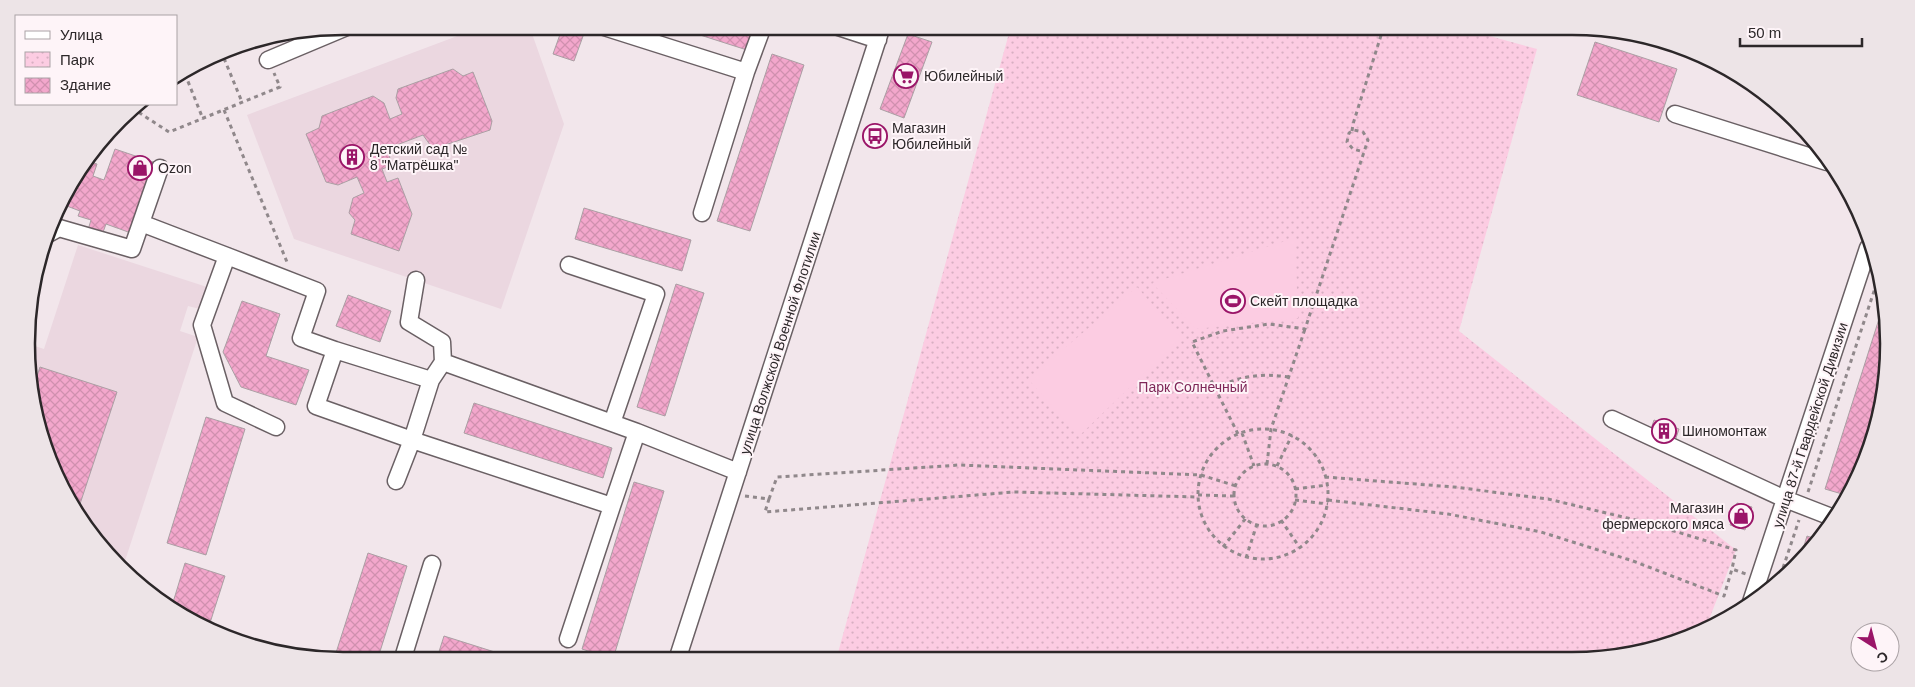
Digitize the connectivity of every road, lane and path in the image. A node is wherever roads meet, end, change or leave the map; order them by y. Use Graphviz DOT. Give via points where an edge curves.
graph roads {
  1 [pos="629,35"];
  2 [pos="760,35"];
  3 [pos="879,35"];
  4 [pos="1381,35"];
  5 [pos="325,36"];
  6 [pos="224,58"];
  7 [pos="268,60"];
  8 [pos="746,72"];
  9 [pos="186,78"];
  10 [pos="242,102"];
  11 [pos="224,110"];
  12 [pos="139,113"];
  13 [pos="1675,114"];
  14 [pos="203,118"];
  15 [pos="1352,131"];
  16 [pos="1364,152"];
  17 [pos="1819,160"];
  18 [pos="160,168"];
  19 [pos="702,213"];
  20 [pos="141,223"];
  21 [pos="56,229"];
  22 [pos="1866,253"];
  23 [pos="227,256"];
  24 [pos="569,265"];
  25 [pos="416,280"];
  26 [pos="296,283"];
  27 [pos="1875,289"];
  28 [pos="1305,329"];
  29 [pos="335,350"];
  30 [pos="443,362"];
  31 [pos="1289,377"];
  32 [pos="431,380"];
  33 [pos="1215,388"];
  34 [pos="1612,418"];
  35 [pos="612,423"];
  36 [pos="276,427"];
  37 [pos="1271,429"];
  38 [pos="637,432"];
  39 [pos="1240,434"];
  40 [pos="1292,435"];
  41 [pos="412,440"];
  42 [pos="1267,464"];
  43 [pos="1254,466"];
  44 [pos="1277,466"];
  45 [pos="738,472"];
  46 [pos="1201,476"];
  47 [pos="1326,477"];
  48 [pos="396,481"];
  49 [pos="1328,485"];
  50 [pos="1236,486"];
  51 [pos="1295,489"];
  52 [pos="731,493"];
  53 [pos="1198,496"];
  54 [pos="1234,496"];
  55 [pos="769,499"];
  56 [pos="1785,499"];
  57 [pos="1295,500"];
  58 [pos="1328,502"];
  59 [pos="612,506"];
  60 [pos="1804,506"];
  61 [pos="1828,515"];
  62 [pos="1246,518"];
  63 [pos="1281,520"];
  64 [pos="1256,524"];
  65 [pos="1223,547"];
  66 [pos="1300,548"];
  67 [pos="1246,558"];
  68 [pos="432,564"];
  69 [pos="1783,568"];
  70 [pos="1732,569"];
  71 [pos="1759,578"];
  72 [pos="1755,591"];
  73 [pos="568,639"];
  74 [pos="405,652"];
  75 [pos="680,652"];
  1 -- 8 [label="street"];
  2 -- 8 [label="street"];
  3 -- 45 [label="street, улица Волжской Военной Флотилии"];
  4 -- 15 [label="path"];
  5 -- 7 [label="street"];
  6 -- 10 [label="path"];
  7 -- 10 [label="path" via="280,87"];
  8 -- 19 [label="street"];
  9 -- 14 [label="path"];
  10 -- 11 [label="path"];
  11 -- 14 [label="path"];
  11 -- 26 [label="path"];
  12 -- 14 [label="path" via="169,132"];
  13 -- 17 [label="street"];
  15 -- 16 [label="path" via="1347,142 1353,149"];
  15 -- 16 [label="path" via="1363,132 1368,140"];
  16 -- 28 [label="path"];
  18 -- 20 [label="street"];
  20 -- 21 [label="street" via="132,249"];
  20 -- 23 [label="street"];
  22 -- 56 [label="street, улица 87-й Гвардейской Дивизии"];
  23 -- 26 [label="street"];
  23 -- 36 [label="street" via="202,325 225,403"];
  24 -- 35 [label="street" via="656,294"];
  25 -- 30 [label="street" via="409,322 442,342"];
  26 -- 29 [label="street" via="317,291 301,338"];
  27 -- 60 [label="path"];
  28 -- 31 [label="path"];
  28 -- 33 [label="path" via="1269,324 1223,331 1192,342"];
  29 -- 32 [label="street"];
  29 -- 41 [label="street" via="316,406"];
  30 -- 32 [label="street"];
  30 -- 35 [label="street"];
  31 -- 33 [label="path" via="1272,374 1248,376"];
  31 -- 37 [label="path"];
  32 -- 41 [label="street"];
  33 -- 39 [label="path"];
  34 -- 56 [label="street"];
  35 -- 38 [label="street"];
  37 -- 39 [label="path"];
  37 -- 40 [label="path"];
  37 -- 42 [label="path"];
  38 -- 45 [label="street"];
  38 -- 59 [label="street"];
  39 -- 43 [label="path"];
  39 -- 46 [label="path" via="1213,451"];
  40 -- 44 [label="path"];
  40 -- 47 [label="path" via="1309,447"];
  41 -- 48 [label="street"];
  41 -- 59 [label="street"];
  42 -- 43 [label="path"];
  42 -- 44 [label="path"];
  43 -- 50 [label="path" via="1240,477"];
  44 -- 51 [label="path" via="1292,479"];
  45 -- 52 [label="street, улица Волжской Военной Флотилии"];
  46 -- 50 [label="path"];
  46 -- 53 [label="path"];
  46 -- 55 [label="path" via="950,466 777,477"];
  47 -- 49 [label="path"];
  47 -- 70 [label="path" via="1454,487 1548,499 1648,523 1736,550"];
  49 -- 51 [label="path"];
  49 -- 58 [label="path"];
  50 -- 54 [label="path"];
  51 -- 57 [label="path"];
  52 -- 55 [label="path"];
  52 -- 75 [label="street, улица Волжской Военной Флотилии"];
  53 -- 54 [label="path"];
  53 -- 55 [label="path" via="1014,492 765,512"];
  53 -- 65 [label="path" via="1208,531"];
  54 -- 62 [label="path" via="1236,506"];
  56 -- 60 [label="street"];
  56 -- 71 [label="street, улица 87-й Гвардейской Дивизии"];
  57 -- 58 [label="path"];
  57 -- 63 [label="path" via="1293,508"];
  58 -- 66 [label="path" via="1323,521 1314,536"];
  58 -- 70 [label="path" via="1448,514 1541,532 1724,596"];
  59 -- 73 [label="street"];
  60 -- 61 [label="street"];
  60 -- 69 [label="path"];
  62 -- 64 [label="path"];
  62 -- 65 [label="path"];
  63 -- 64 [label="path" via="1269,525"];
  63 -- 66 [label="path"];
  64 -- 67 [label="path"];
  65 -- 67 [label="path"];
  66 -- 67 [label="path" via="1283,557 1265,560"];
  68 -- 74 [label="street"];
  70 -- 71 [label="path"];
  71 -- 72 [label="street, улица 87-й Гвардейской Дивизии"];
}
